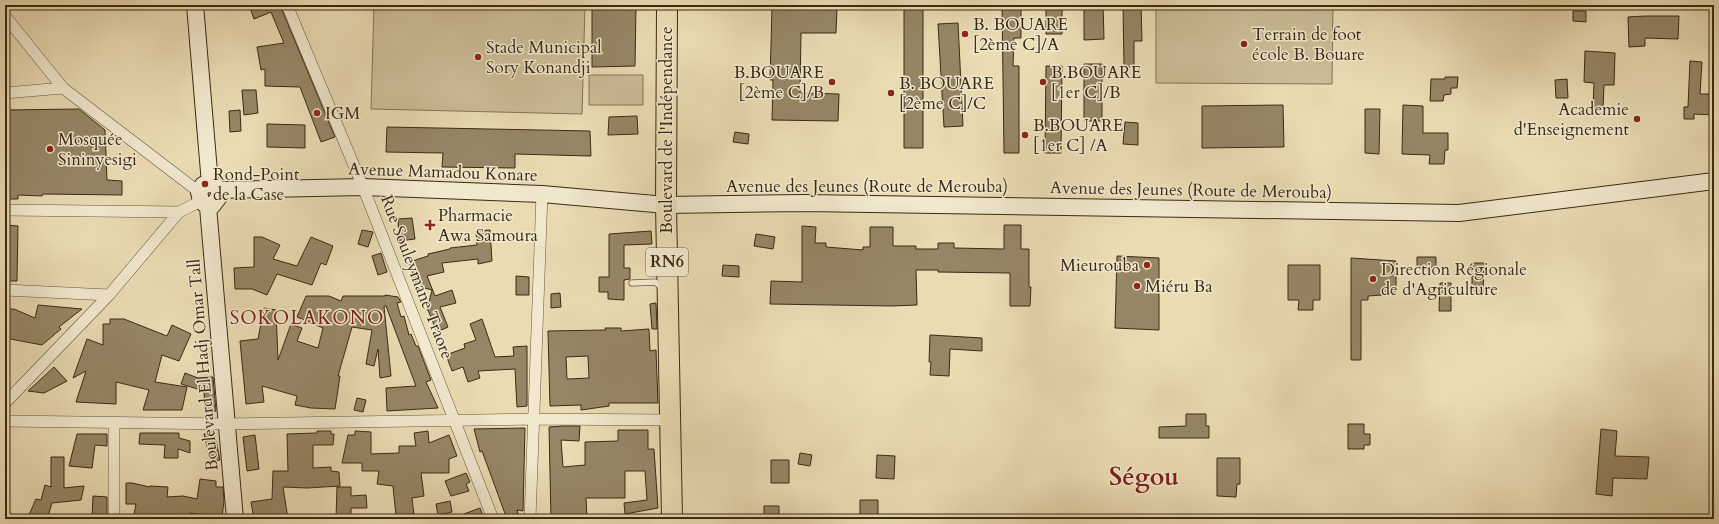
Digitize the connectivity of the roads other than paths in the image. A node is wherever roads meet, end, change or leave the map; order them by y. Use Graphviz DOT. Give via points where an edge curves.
graph roads {
  1 [pos="196,5"];
  2 [pos="288,5"];
  3 [pos="667,5"];
  4 [pos="5,16"];
  5 [pos="63,88"];
  6 [pos="5,93"];
  7 [pos="1714,181"];
  8 [pos="363,187"];
  9 [pos="542,194"];
  10 [pos="207,195"];
  11 [pos="666,206"];
  12 [pos="5,210"];
  13 [pos="179,212"];
  14 [pos="632,284"];
  15 [pos="5,290"];
  16 [pos="667,292"];
  17 [pos="109,294"];
  18 [pos="5,402"];
  19 [pos="534,419"];
  20 [pos="454,420"];
  21 [pos="670,420"];
  22 [pos="5,421"];
  23 [pos="114,422"];
  24 [pos="228,424"];
  25 [pos="114,519"];
  26 [pos="236,519"];
  27 [pos="493,519"];
  28 [pos="530,519"];
  29 [pos="672,519"];
  1 -- 10 [label="main road, Boulevard El Hadj Omar Tall"];
  2 -- 8 [label="street, Rue Souleymane Traore"];
  3 -- 11 [label="highway, Boulevard de l'Indépendance / RN6"];
  4 -- 5 [label="street"];
  5 -- 6 [label="street"];
  5 -- 10 [label="street"];
  7 -- 11 [label="main road, Avenue des Jeunes (Route de Merouba)" via="1459,213 805,203"];
  8 -- 9 [label="main road, Avenue Mamadou Konare"];
  8 -- 10 [label="main road, Avenue Mamadou Konare"];
  8 -- 20 [label="street, Rue Souleymane Traore"];
  9 -- 11 [label="main road, Avenue Mamadou Konare"];
  9 -- 19 [label="street"];
  10 -- 13 [label="street"];
  10 -- 24 [label="main road, Boulevard El Hadj Omar Tall"];
  11 -- 16 [label="highway, Boulevard de l'Indépendance / RN6"];
  12 -- 13 [label="street"];
  13 -- 17 [label="street"];
  14 -- 16 [label="lane" via="655,282"];
  15 -- 17 [label="street"];
  16 -- 21 [label="highway, Boulevard de l'Indépendance / RN6"];
  17 -- 18 [label="street"];
  19 -- 20 [label="street"];
  19 -- 21 [label="street"];
  19 -- 28 [label="street"];
  20 -- 24 [label="street"];
  20 -- 27 [label="street, Rue Souleymane Traore"];
  21 -- 29 [label="highway, Boulevard de l'Indépendance / RN6"];
  22 -- 23 [label="street"];
  23 -- 24 [label="street"];
  23 -- 25 [label="street"];
  24 -- 26 [label="main road, Boulevard El Hadj Omar Tall"];
}
